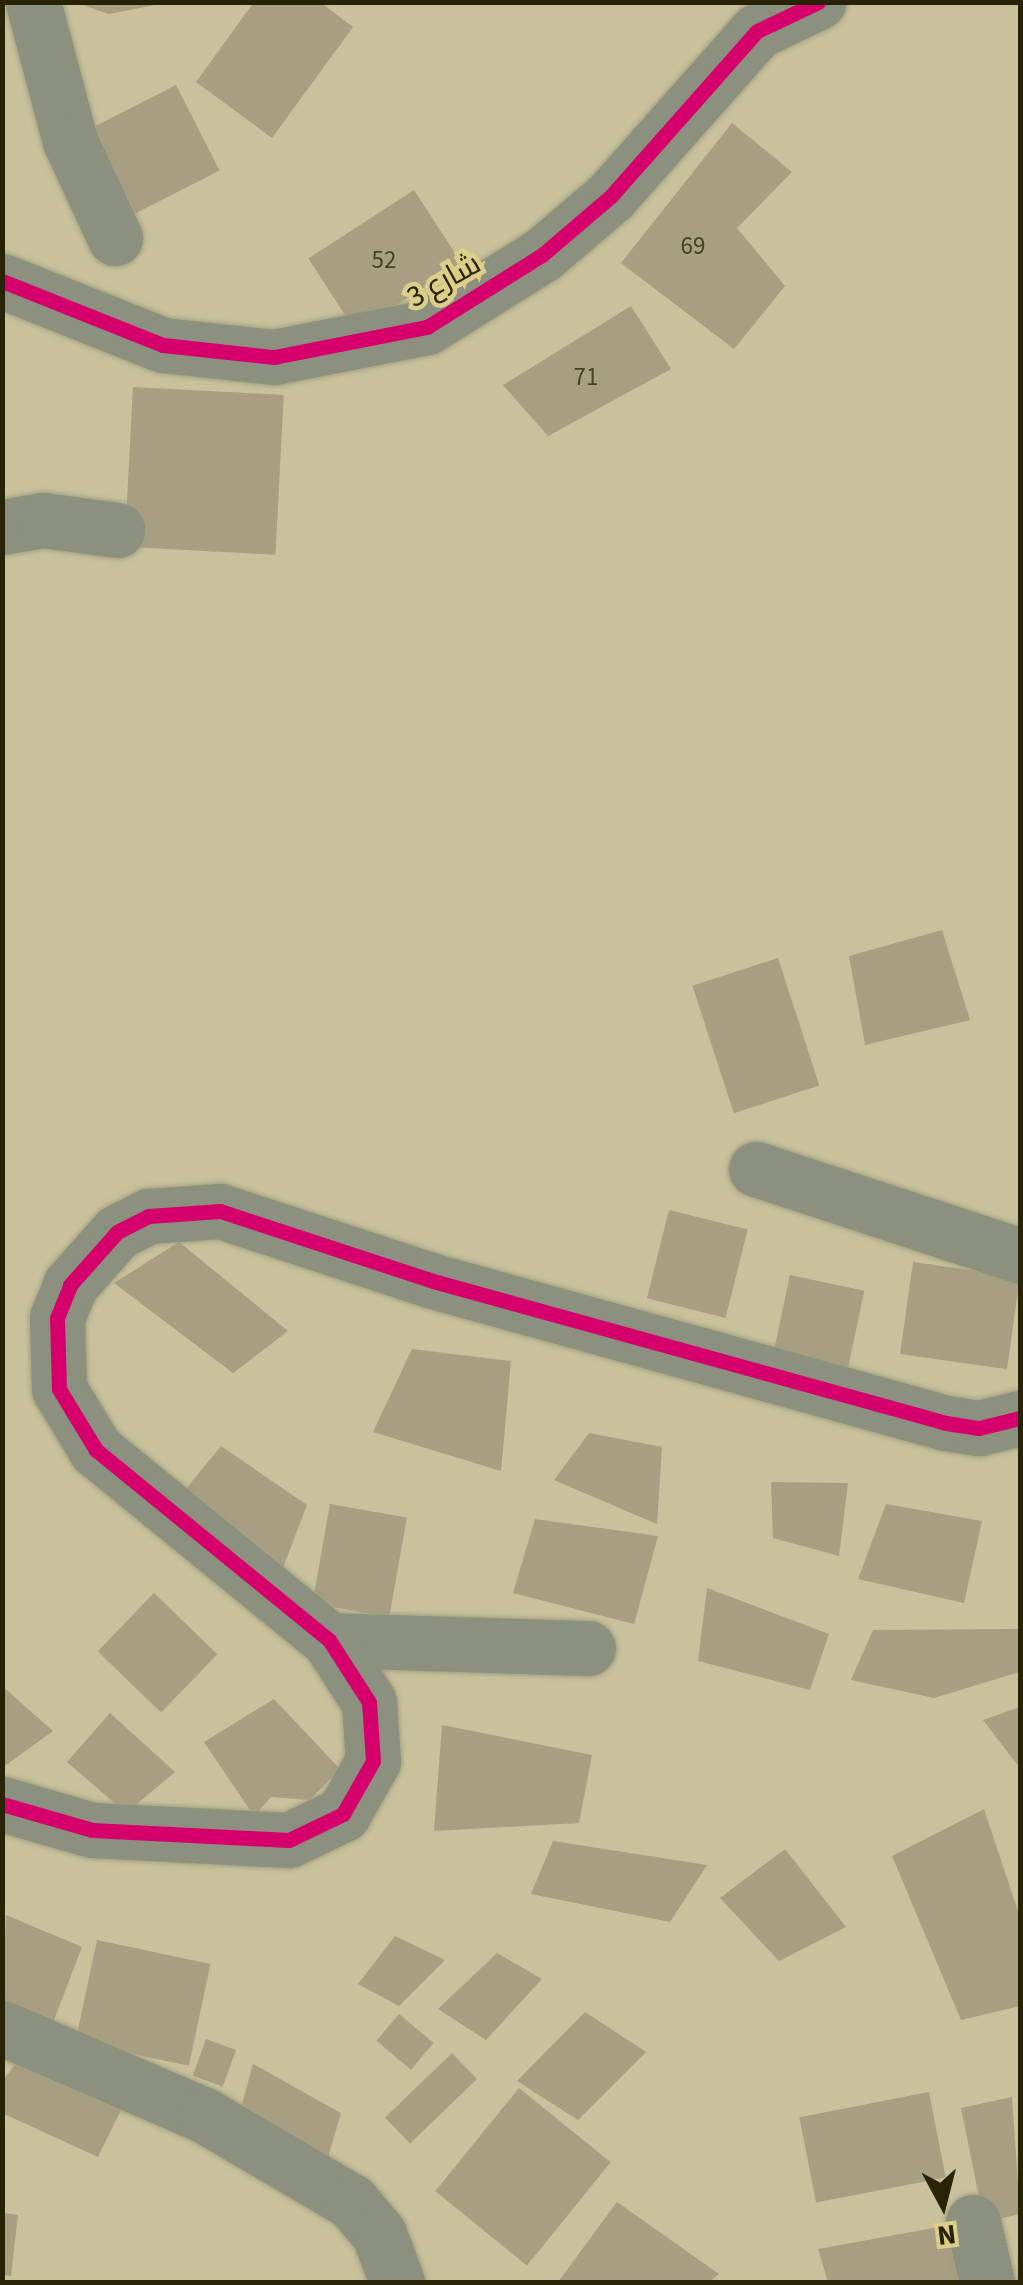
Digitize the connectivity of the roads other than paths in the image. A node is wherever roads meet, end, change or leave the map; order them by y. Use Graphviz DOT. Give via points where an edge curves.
graph roads {
  1 [pos="34,2"];
  2 [pos="818,2"];
  3 [pos="115,238"];
  4 [pos="2,281"];
  5 [pos="2,527"];
  6 [pos="117,530"];
  7 [pos="756,1169"];
  8 [pos="1020,1256"];
  9 [pos="1020,1418"];
  10 [pos="329,1640"];
  11 [pos="588,1648"];
  12 [pos="2,1804"];
  13 [pos="2,2028"];
  14 [pos="974,2222"];
  15 [pos="404,2278"];
  16 [pos="987,2282"];
  1 -- 3 [label="street" via="70,141"];
  2 -- 4 [label="street, شارع 3" via="758,31 611,196 542,255 427,327 274,357 163,345"];
  5 -- 6 [label="street" via="44,520"];
  7 -- 8 [label="street"];
  9 -- 10 [label="street" via="979,1428 946,1423 433,1280 220,1211 149,1216 117,1232 70,1285 57,1318 60,1390 96,1450"];
  10 -- 11 [label="street"];
  10 -- 12 [label="street" via="369,1702 376,1731 362,1790 318,1831 258,1840 92,1830"];
  13 -- 15 [label="street" via="204,2115 352,2202"];
  14 -- 16 [label="street"];
}
